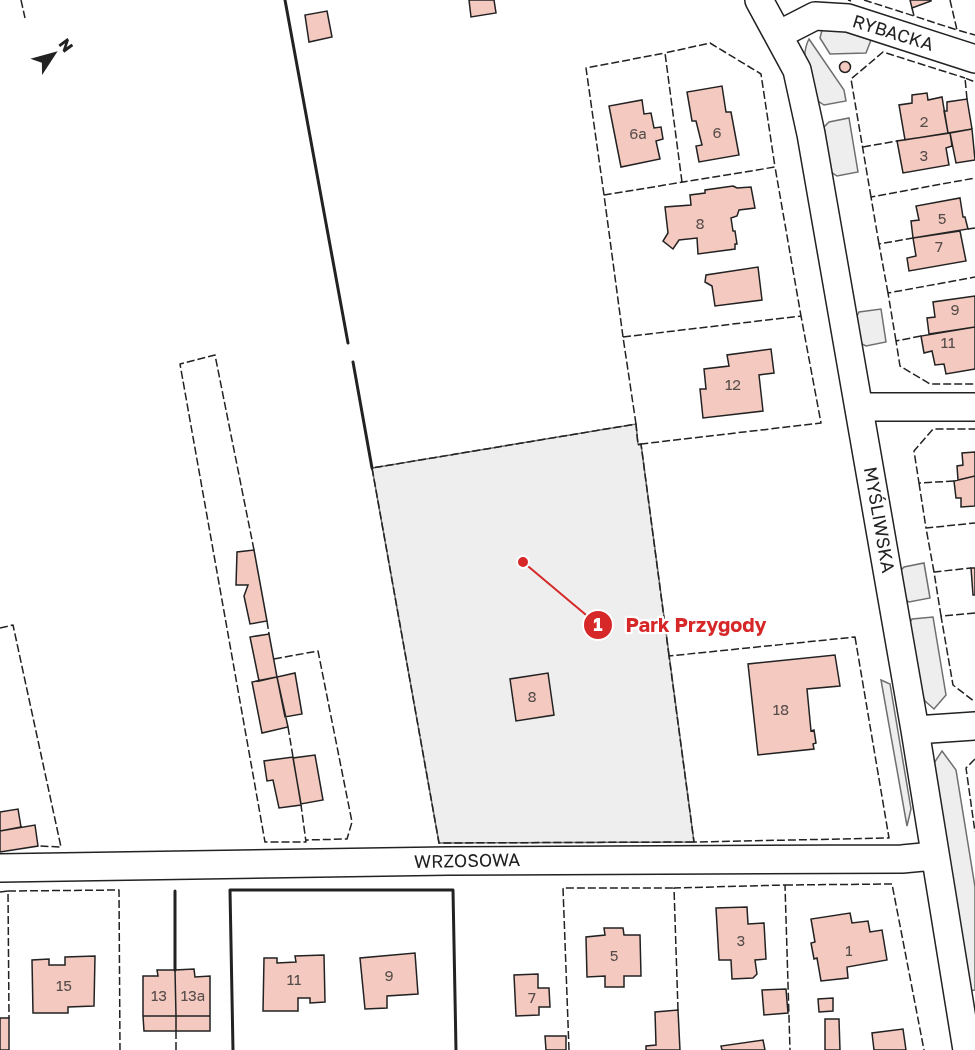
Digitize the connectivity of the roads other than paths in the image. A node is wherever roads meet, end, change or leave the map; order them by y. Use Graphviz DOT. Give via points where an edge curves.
graph roads {
  1 [pos="759,0"];
  2 [pos="778,35"];
  3 [pos="975,59"];
  4 [pos="860,406"];
  5 [pos="975,407"];
  6 [pos="975,726"];
  7 [pos="915,730"];
  8 [pos="934,856"];
  9 [pos="0,868"];
  10 [pos="967,1050"];
  1 -- 2 [label="street, MYŚLIWSKA"];
  2 -- 3 [label="street, RYBACKA" via="815,16 849,18"];
  2 -- 4 [label="street, MYŚLIWSKA" via="797,70"];
  4 -- 5 [label="street"];
  4 -- 7 [label="street, MYŚLIWSKA"];
  6 -- 7 [label="street"];
  7 -- 8 [label="street, MYŚLIWSKA"];
  8 -- 9 [label="street, WRZOSOWA"];
  8 -- 10 [label="street, MYŚLIWSKA"];
}
